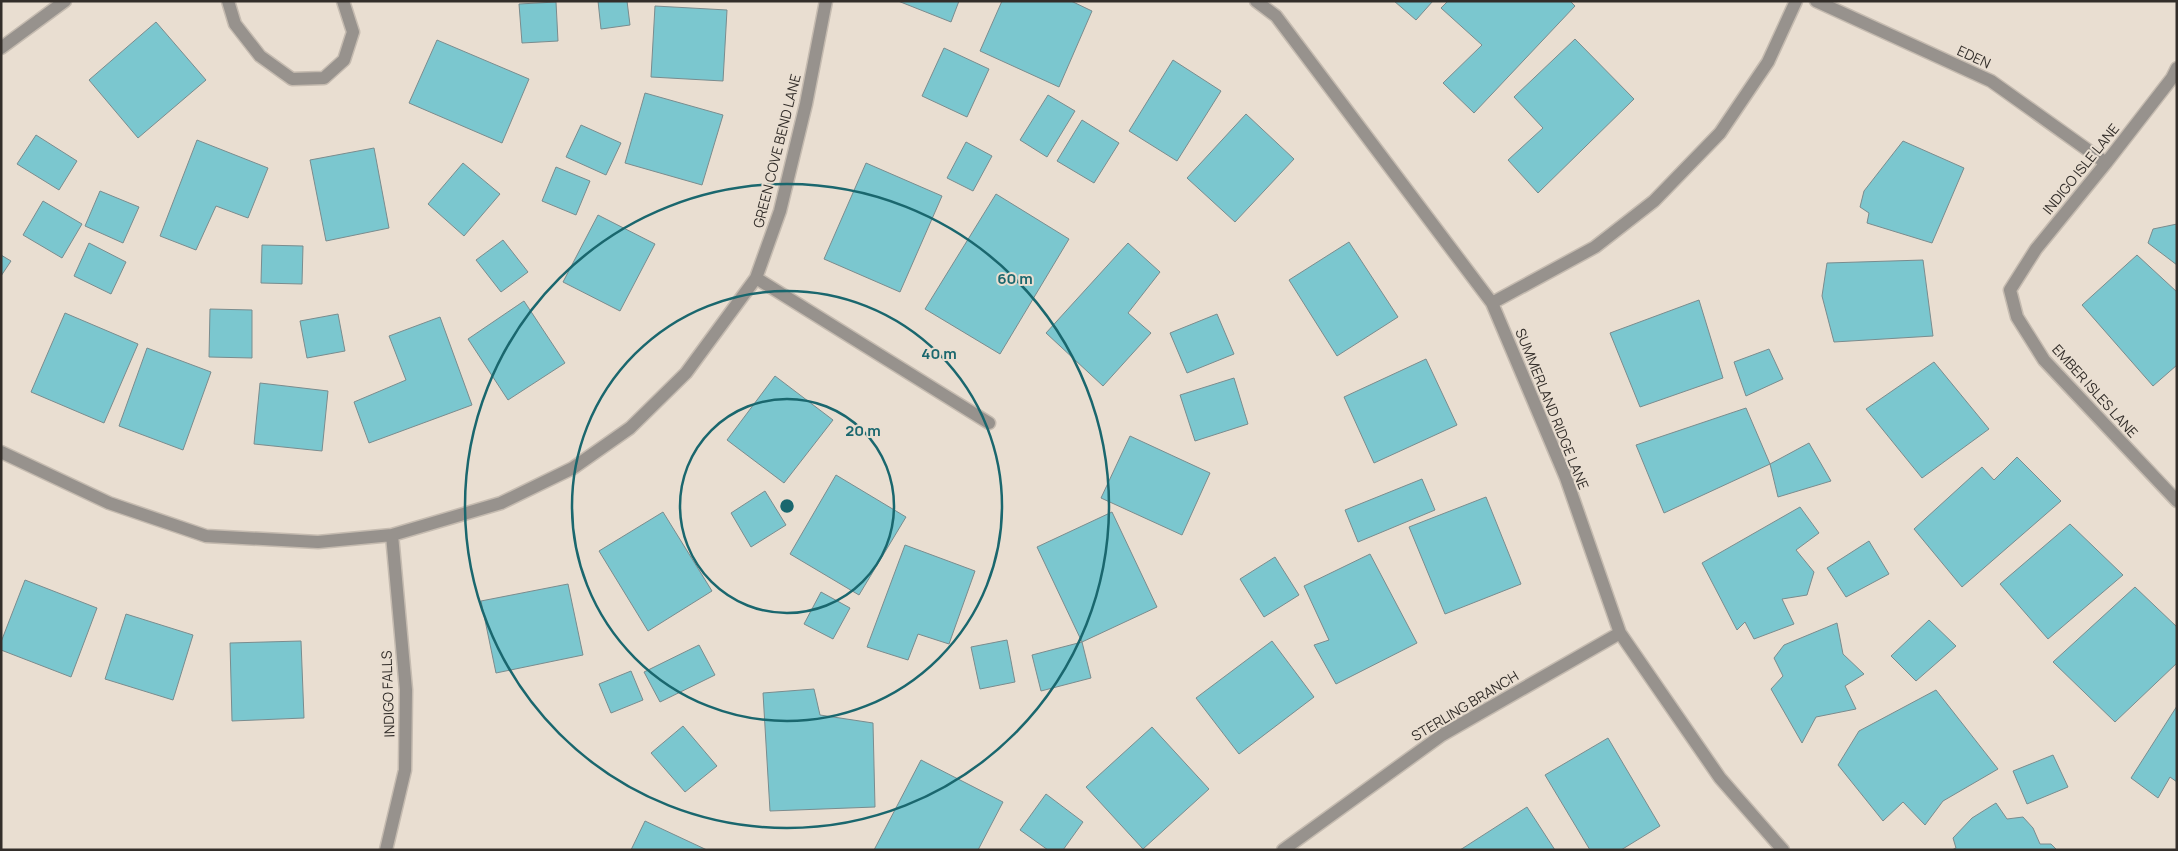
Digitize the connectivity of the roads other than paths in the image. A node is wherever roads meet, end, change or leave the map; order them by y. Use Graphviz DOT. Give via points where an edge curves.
graph roads {
  1 [pos="65,1"];
  2 [pos="228,1"];
  3 [pos="343,1"];
  4 [pos="826,1"];
  5 [pos="1256,1"];
  6 [pos="1796,1"];
  7 [pos="1816,1"];
  8 [pos="1,48"];
  9 [pos="2177,68"];
  10 [pos="2106,163"];
  11 [pos="756,278"];
  12 [pos="2010,290"];
  13 [pos="1492,302"];
  14 [pos="989,423"];
  15 [pos="1,452"];
  16 [pos="2177,501"];
  17 [pos="392,535"];
  18 [pos="1620,633"];
  19 [pos="386,850"];
  20 [pos="1283,850"];
  21 [pos="1784,850"];
  1 -- 8 [label="street"];
  2 -- 3 [label="street" via="235,24 260,56 292,79 324,78 344,60 353,32"];
  4 -- 11 [label="street, GREEN COVE BEND LANE" via="806,104 780,211"];
  5 -- 13 [label="street, SUMMERLAND RIDGE LANE" via="1276,16"];
  6 -- 13 [label="street" via="1768,62 1720,133 1654,201 1595,247"];
  7 -- 10 [label="street, EDEN" via="1991,81"];
  9 -- 10 [label="street, INDIGO ISLE LANE"];
  10 -- 12 [label="street, INDIGO ISLE LANE" via="2036,249"];
  11 -- 14 [label="street"];
  11 -- 17 [label="street, GREEN COVE BEND LANE" via="686,374 630,428 573,468 501,503"];
  12 -- 16 [label="street, EMBER ISLES LANE" via="2017,317 2044,360"];
  13 -- 18 [label="street, SUMMERLAND RIDGE LANE" via="1566,478"];
  15 -- 17 [label="street, GREEN COVE BEND LANE" via="109,503 206,536 318,542"];
  17 -- 19 [label="street, INDIGO FALLS" via="406,690 405,770"];
  18 -- 20 [label="street, STERLING BRANCH" via="1442,735"];
  18 -- 21 [label="street, SUMMERLAND RIDGE LANE" via="1720,778"];
}
